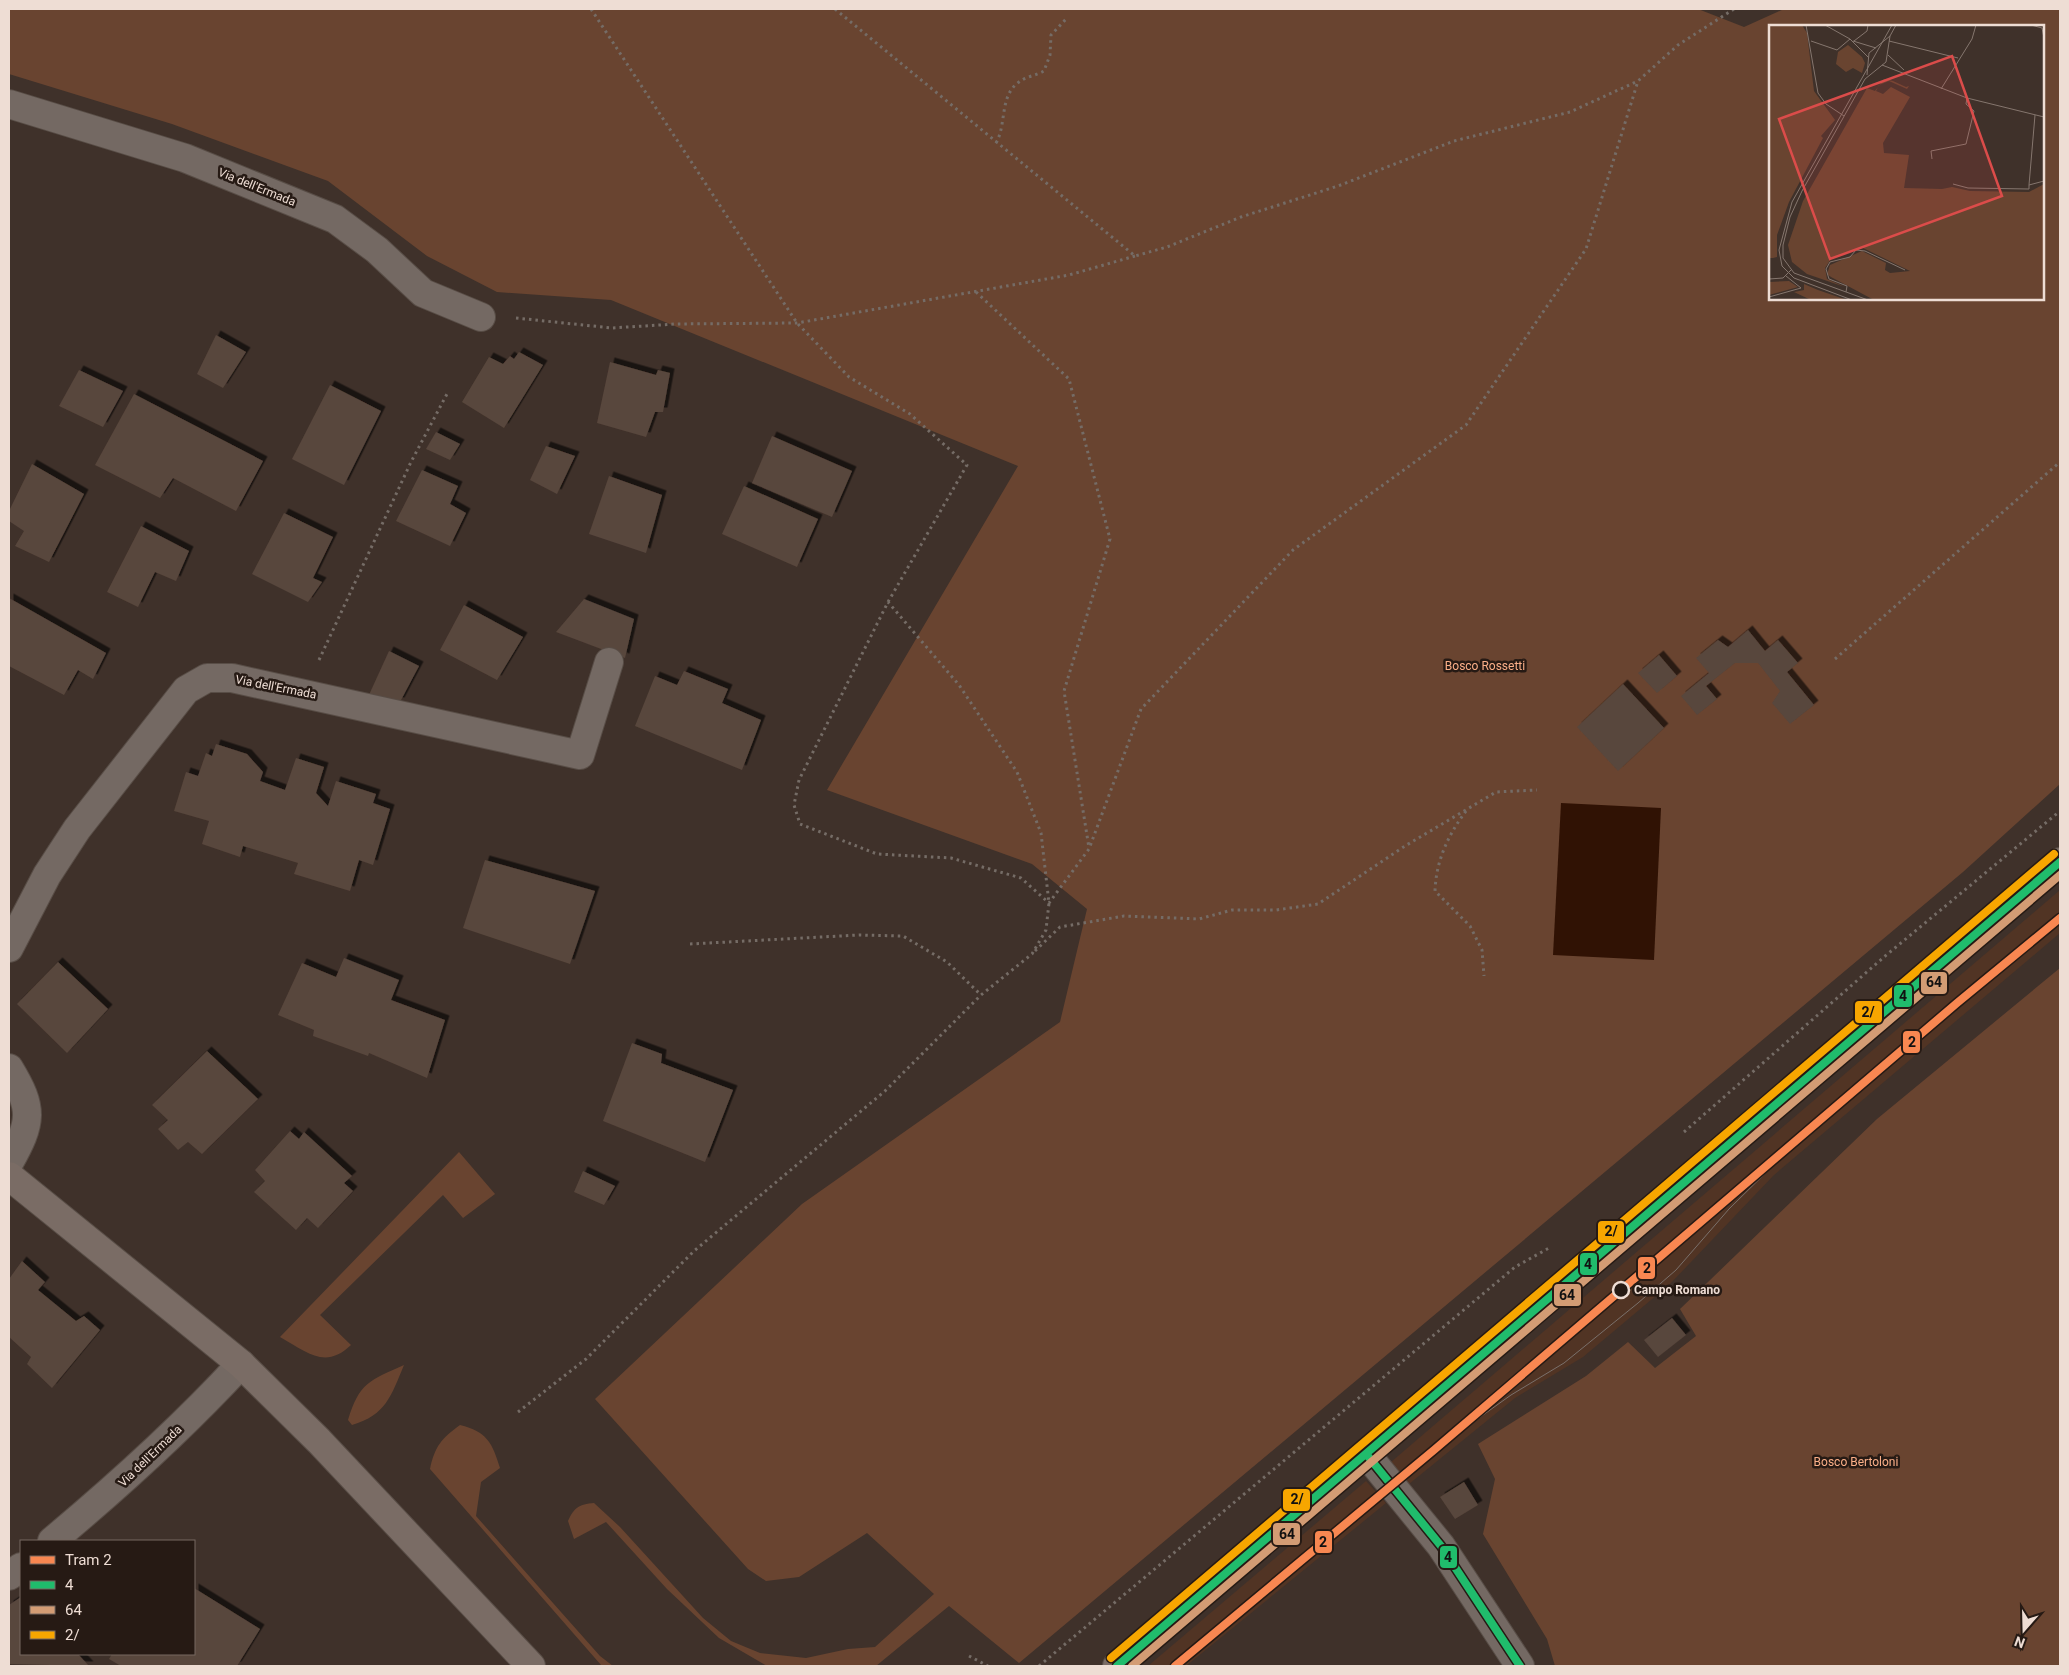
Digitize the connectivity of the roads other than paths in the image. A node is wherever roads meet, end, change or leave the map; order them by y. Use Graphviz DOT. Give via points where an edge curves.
graph roads {
  1 [pos="9,104"];
  2 [pos="480,317"];
  3 [pos="609,662"];
  4 [pos="2060,862"];
  5 [pos="9,948"];
  6 [pos="9,1068"];
  7 [pos="9,1163"];
  8 [pos="9,1176"];
  9 [pos="241,1364"];
  10 [pos="1367,1455"];
  11 [pos="53,1540"];
  12 [pos="20,1568"];
  13 [pos="9,1576"];
  14 [pos="531,1666"];
  15 [pos="1117,1666"];
  16 [pos="1520,1666"];
  1 -- 2 [label="street, Via dell'Ermada" via="185,158 335,219 377,250 423,293"];
  3 -- 5 [label="street, Via dell'Ermada" via="580,755 305,693 232,678 207,678 186,690 77,829 47,875"];
  4 -- 10 [label="main road"];
  6 -- 7 [label="street" via="28,1114 23,1140"];
  8 -- 9 [label="main road"];
  9 -- 11 [label="street, Via dell'Ermada" via="123,1482"];
  9 -- 14 [label="main road" via="319,1441"];
  10 -- 15 [label="main road"];
  10 -- 16 [label="street" via="1441,1546"];
  12 -- 13 [label="street"];
}
